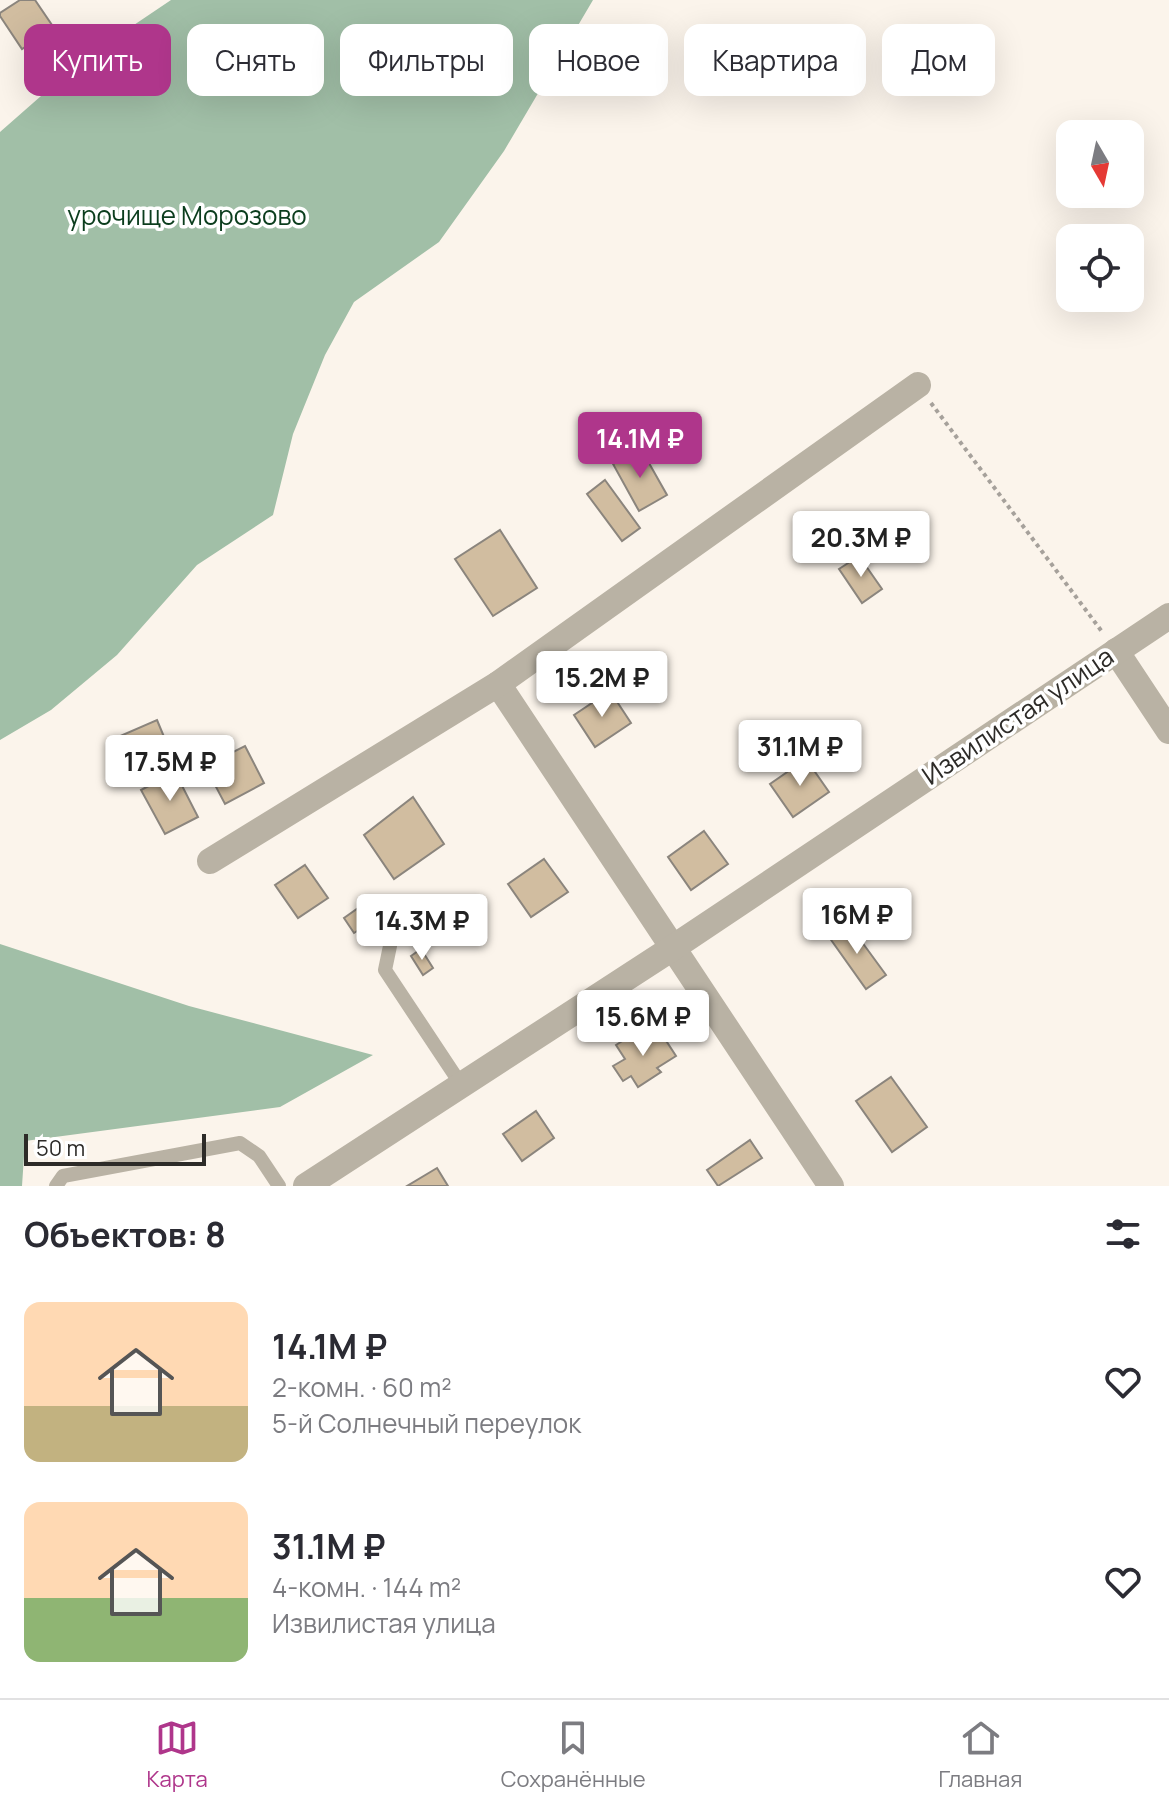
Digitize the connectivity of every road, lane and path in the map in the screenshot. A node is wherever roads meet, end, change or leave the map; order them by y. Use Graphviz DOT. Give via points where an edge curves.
graph roads {
  1 [pos="918,385"];
  2 [pos="1169,616"];
  3 [pos="1116,651"];
  4 [pos="498,684"];
  5 [pos="1169,731"];
  6 [pos="210,861"];
  7 [pos="390,946"];
  8 [pos="671,949"];
  9 [pos="462,1086"];
  10 [pos="56,1186"];
  11 [pos="279,1186"];
  12 [pos="306,1186"];
  13 [pos="831,1186"];
  1 -- 3 [label="path"];
  1 -- 4 [label="street"];
  2 -- 3 [label="street, Извилистая улица"];
  3 -- 5 [label="street"];
  3 -- 8 [label="street, Извилистая улица"];
  4 -- 6 [label="street"];
  4 -- 8 [label="street"];
  7 -- 9 [label="lane" via="385,970"];
  8 -- 9 [label="street, Извилистая улица"];
  8 -- 13 [label="street"];
  9 -- 12 [label="street, Извилистая улица"];
  10 -- 11 [label="lane" via="63,1176 240,1143 259,1156"];
}
